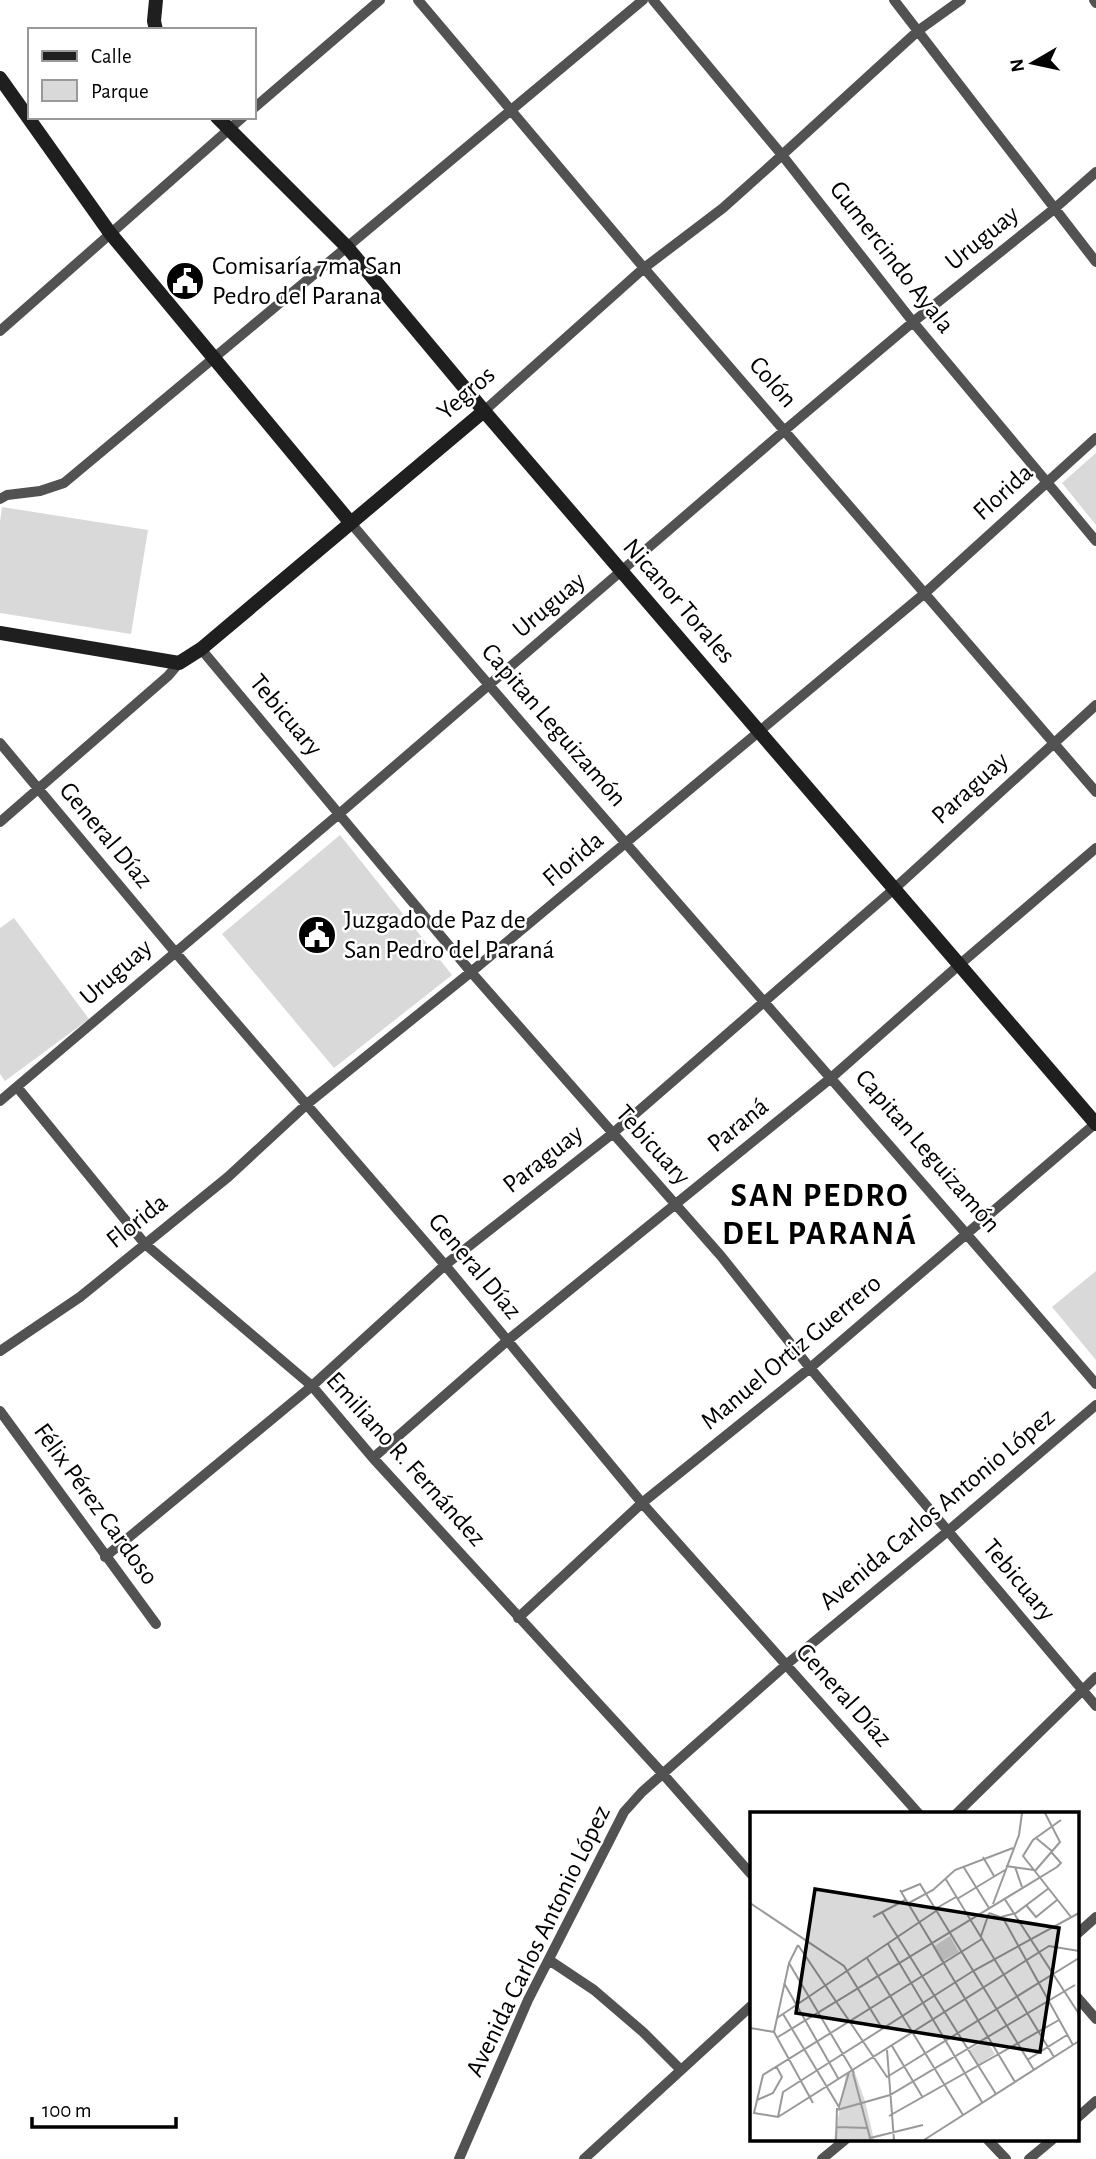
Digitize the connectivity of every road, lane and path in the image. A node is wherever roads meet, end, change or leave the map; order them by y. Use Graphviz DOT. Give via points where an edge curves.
graph roads {
  1 [pos="156,0"];
  2 [pos="380,0"];
  3 [pos="418,0"];
  4 [pos="643,0"];
  5 [pos="653,0"];
  6 [pos="894,0"];
  7 [pos="961,0"];
  8 [pos="156,28"];
  9 [pos="919,30"];
  10 [pos="0,78"];
  11 [pos="256,106"];
  12 [pos="510,109"];
  13 [pos="28,117"];
  14 [pos="29,119"];
  15 [pos="219,119"];
  16 [pos="241,119"];
  17 [pos="228,130"];
  18 [pos="782,155"];
  19 [pos="1096,172"];
  20 [pos="1054,209"];
  21 [pos="110,233"];
  22 [pos="347,247"];
  23 [pos="1096,262"];
  24 [pos="644,268"];
  25 [pos="913,322"];
  26 [pos="0,331"];
  27 [pos="213,358"];
  28 [pos="484,411"];
  29 [pos="785,430"];
  30 [pos="1096,438"];
  31 [pos="1047,483"];
  32 [pos="0,499"];
  33 [pos="351,522"];
  34 [pos="1096,541"];
  35 [pos="622,572"];
  36 [pos="925,593"];
  37 [pos="0,633"];
  38 [pos="201,649"];
  39 [pos="178,663"];
  40 [pos="488,686"];
  41 [pos="1096,705"];
  42 [pos="760,732"];
  43 [pos="1054,742"];
  44 [pos="0,743"];
  45 [pos="38,789"];
  46 [pos="1096,792"];
  47 [pos="339,814"];
  48 [pos="0,822"];
  49 [pos="625,845"];
  50 [pos="1096,849"];
  51 [pos="894,889"];
  52 [pos="175,952"];
  53 [pos="959,965"];
  54 [pos="471,972"];
  55 [pos="763,1000"];
  56 [pos="831,1078"];
  57 [pos="17,1087"];
  58 [pos="1,1098"];
  59 [pos="307,1104"];
  60 [pos="1096,1124"];
  61 [pos="612,1134"];
  62 [pos="677,1205"];
  63 [pos="967,1234"];
  64 [pos="145,1244"];
  65 [pos="445,1265"];
  66 [pos="508,1340"];
  67 [pos="0,1350"];
  68 [pos="810,1368"];
  69 [pos="1096,1384"];
  70 [pos="312,1386"];
  71 [pos="1096,1405"];
  72 [pos="0,1411"];
  73 [pos="373,1458"];
  74 [pos="642,1503"];
  75 [pos="948,1531"];
  76 [pos="105,1557"];
  77 [pos="518,1618"];
  78 [pos="156,1624"];
  79 [pos="786,1664"];
  80 [pos="1096,1677"];
  81 [pos="1082,1690"];
  82 [pos="1096,1706"];
  83 [pos="663,1774"];
  84 [pos="917,1812"];
  85 [pos="958,1812"];
  86 [pos="750,1873"];
  87 [pos="1096,1917"];
  88 [pos="1078,1933"];
  89 [pos="549,1960"];
  90 [pos="1078,1998"];
  91 [pos="750,2007"];
  92 [pos="1096,2019"];
  93 [pos="681,2070"];
  94 [pos="1096,2101"];
  95 [pos="1078,2117"];
  96 [pos="843,2142"];
  97 [pos="990,2142"];
  98 [pos="1050,2142"];
  99 [pos="459,2159"];
  100 [pos="584,2159"];
  101 [pos="822,2159"];
  102 [pos="1006,2159"];
  103 [pos="1030,2159"];
  1 -- 8 [label="street"];
  2 -- 11 [label="street"];
  3 -- 12 [label="street, Colón"];
  4 -- 12 [label="street"];
  5 -- 18 [label="street, Gumercindo Ayala"];
  6 -- 9 [label="street"];
  7 -- 9 [label="street, Yegros"];
  9 -- 18 [label="street, Yegros"];
  9 -- 20 [label="street"];
  10 -- 13 [label="street, Capitan Leguizamón"];
  12 -- 22 [label="street"];
  12 -- 24 [label="street, Colón"];
  14 -- 21 [label="street, Capitan Leguizamón"];
  15 -- 17 [label="street, Nicanor Torales"];
  16 -- 17 [label="street"];
  17 -- 21 [label="street"];
  17 -- 22 [label="street, Nicanor Torales"];
  18 -- 24 [label="street, Yegros" via="723,208"];
  18 -- 25 [label="street, Gumercindo Ayala"];
  19 -- 20 [label="street, Uruguay"];
  20 -- 23 [label="street"];
  20 -- 25 [label="street, Uruguay"];
  21 -- 26 [label="street"];
  21 -- 27 [label="street, Capitan Leguizamón"];
  22 -- 27 [label="street"];
  22 -- 28 [label="street, Nicanor Torales"];
  24 -- 28 [label="street, Yegros"];
  24 -- 29 [label="street, Colón"];
  25 -- 29 [label="street, Uruguay"];
  25 -- 31 [label="street, Gumercindo Ayala"];
  27 -- 32 [label="street" via="64,483"];
  27 -- 33 [label="street, Capitan Leguizamón"];
  28 -- 33 [label="street, Yegros"];
  28 -- 35 [label="street, Nicanor Torales"];
  29 -- 35 [label="street, Uruguay"];
  29 -- 36 [label="street, Colón"];
  30 -- 31 [label="street, Florida"];
  31 -- 34 [label="street, Gumercindo Ayala"];
  31 -- 36 [label="street, Florida"];
  33 -- 38 [label="street, Yegros"];
  33 -- 40 [label="street, Capitan Leguizamón"];
  35 -- 40 [label="street, Uruguay"];
  35 -- 42 [label="street, Nicanor Torales"];
  36 -- 42 [label="street, Florida"];
  36 -- 43 [label="street, Colón"];
  37 -- 39 [label="street"];
  38 -- 39 [label="street, Yegros"];
  38 -- 47 [label="street, Tebicuary"];
  39 -- 45 [label="street, Yegros"];
  40 -- 47 [label="street, Uruguay"];
  40 -- 49 [label="street, Capitan Leguizamón"];
  41 -- 43 [label="street, Paraguay"];
  42 -- 49 [label="street, Florida"];
  42 -- 51 [label="street, Nicanor Torales"];
  43 -- 46 [label="street, Colón"];
  43 -- 51 [label="street, Paraguay"];
  44 -- 45 [label="street, General Díaz"];
  45 -- 48 [label="street, Yegros"];
  45 -- 52 [label="street, General Díaz"];
  47 -- 52 [label="street, Uruguay"];
  47 -- 54 [label="street, Tebicuary"];
  49 -- 54 [label="street, Florida"];
  49 -- 55 [label="street, Capitan Leguizamón"];
  50 -- 53 [label="street, Paraná"];
  51 -- 53 [label="street, Nicanor Torales"];
  51 -- 55 [label="street, Paraguay"];
  52 -- 57 [label="street, Uruguay"];
  52 -- 59 [label="street, General Díaz"];
  53 -- 56 [label="street, Paraná"];
  53 -- 60 [label="street, Nicanor Torales"];
  54 -- 59 [label="street, Florida"];
  54 -- 61 [label="street, Tebicuary"];
  55 -- 56 [label="street, Capitan Leguizamón"];
  55 -- 61 [label="street, Paraguay"];
  56 -- 62 [label="street, Paraná"];
  56 -- 63 [label="street, Capitan Leguizamón"];
  57 -- 58 [label="street, Uruguay"];
  57 -- 64 [label="street, Emiliano R. Fernández"];
  59 -- 64 [label="street, Florida" via="228,1177"];
  59 -- 65 [label="street, General Díaz"];
  60 -- 63 [label="street, Manuel Ortiz Guerrero"];
  61 -- 62 [label="street, Tebicuary"];
  61 -- 65 [label="street, Paraguay"];
  62 -- 66 [label="street, Paraná"];
  62 -- 68 [label="street, Tebicuary"];
  63 -- 68 [label="street, Manuel Ortiz Guerrero"];
  63 -- 69 [label="street, Capitan Leguizamón"];
  64 -- 67 [label="street, Florida" via="80,1297"];
  64 -- 70 [label="street, Emiliano R. Fernández"];
  65 -- 66 [label="street, General Díaz"];
  65 -- 70 [label="street, Paraguay"];
  66 -- 73 [label="street, Paraná"];
  66 -- 74 [label="street, General Díaz"];
  68 -- 74 [label="street, Manuel Ortiz Guerrero"];
  68 -- 75 [label="street, Tebicuary"];
  70 -- 73 [label="street, Emiliano R. Fernández"];
  70 -- 76 [label="street, Paraguay"];
  71 -- 75 [label="street, Avenida Carlos Antonio López"];
  72 -- 76 [label="street, Félix Pérez Cardoso"];
  73 -- 77 [label="street, Emiliano R. Fernández"];
  74 -- 77 [label="street, Manuel Ortiz Guerrero"];
  74 -- 79 [label="street, General Díaz"];
  75 -- 79 [label="street, Avenida Carlos Antonio López"];
  75 -- 81 [label="street, Tebicuary"];
  76 -- 78 [label="street, Félix Pérez Cardoso"];
  77 -- 83 [label="street, Emiliano R. Fernández"];
  79 -- 83 [label="street, Avenida Carlos Antonio López"];
  79 -- 84 [label="street, General Díaz"];
  80 -- 81 [label="street"];
  81 -- 82 [label="street, Tebicuary"];
  81 -- 85 [label="street"];
  83 -- 86 [label="street, Emiliano R. Fernández"];
  83 -- 89 [label="street, Avenida Carlos Antonio López" via="624,1812"];
  87 -- 88 [label="street"];
  89 -- 93 [label="street" via="594,1990"];
  89 -- 99 [label="street, Avenida Carlos Antonio López"];
  90 -- 92 [label="street"];
  91 -- 93 [label="street"];
  93 -- 100 [label="street"];
  94 -- 95 [label="street"];
  96 -- 101 [label="street"];
  97 -- 102 [label="street"];
  98 -- 103 [label="street"];
}
